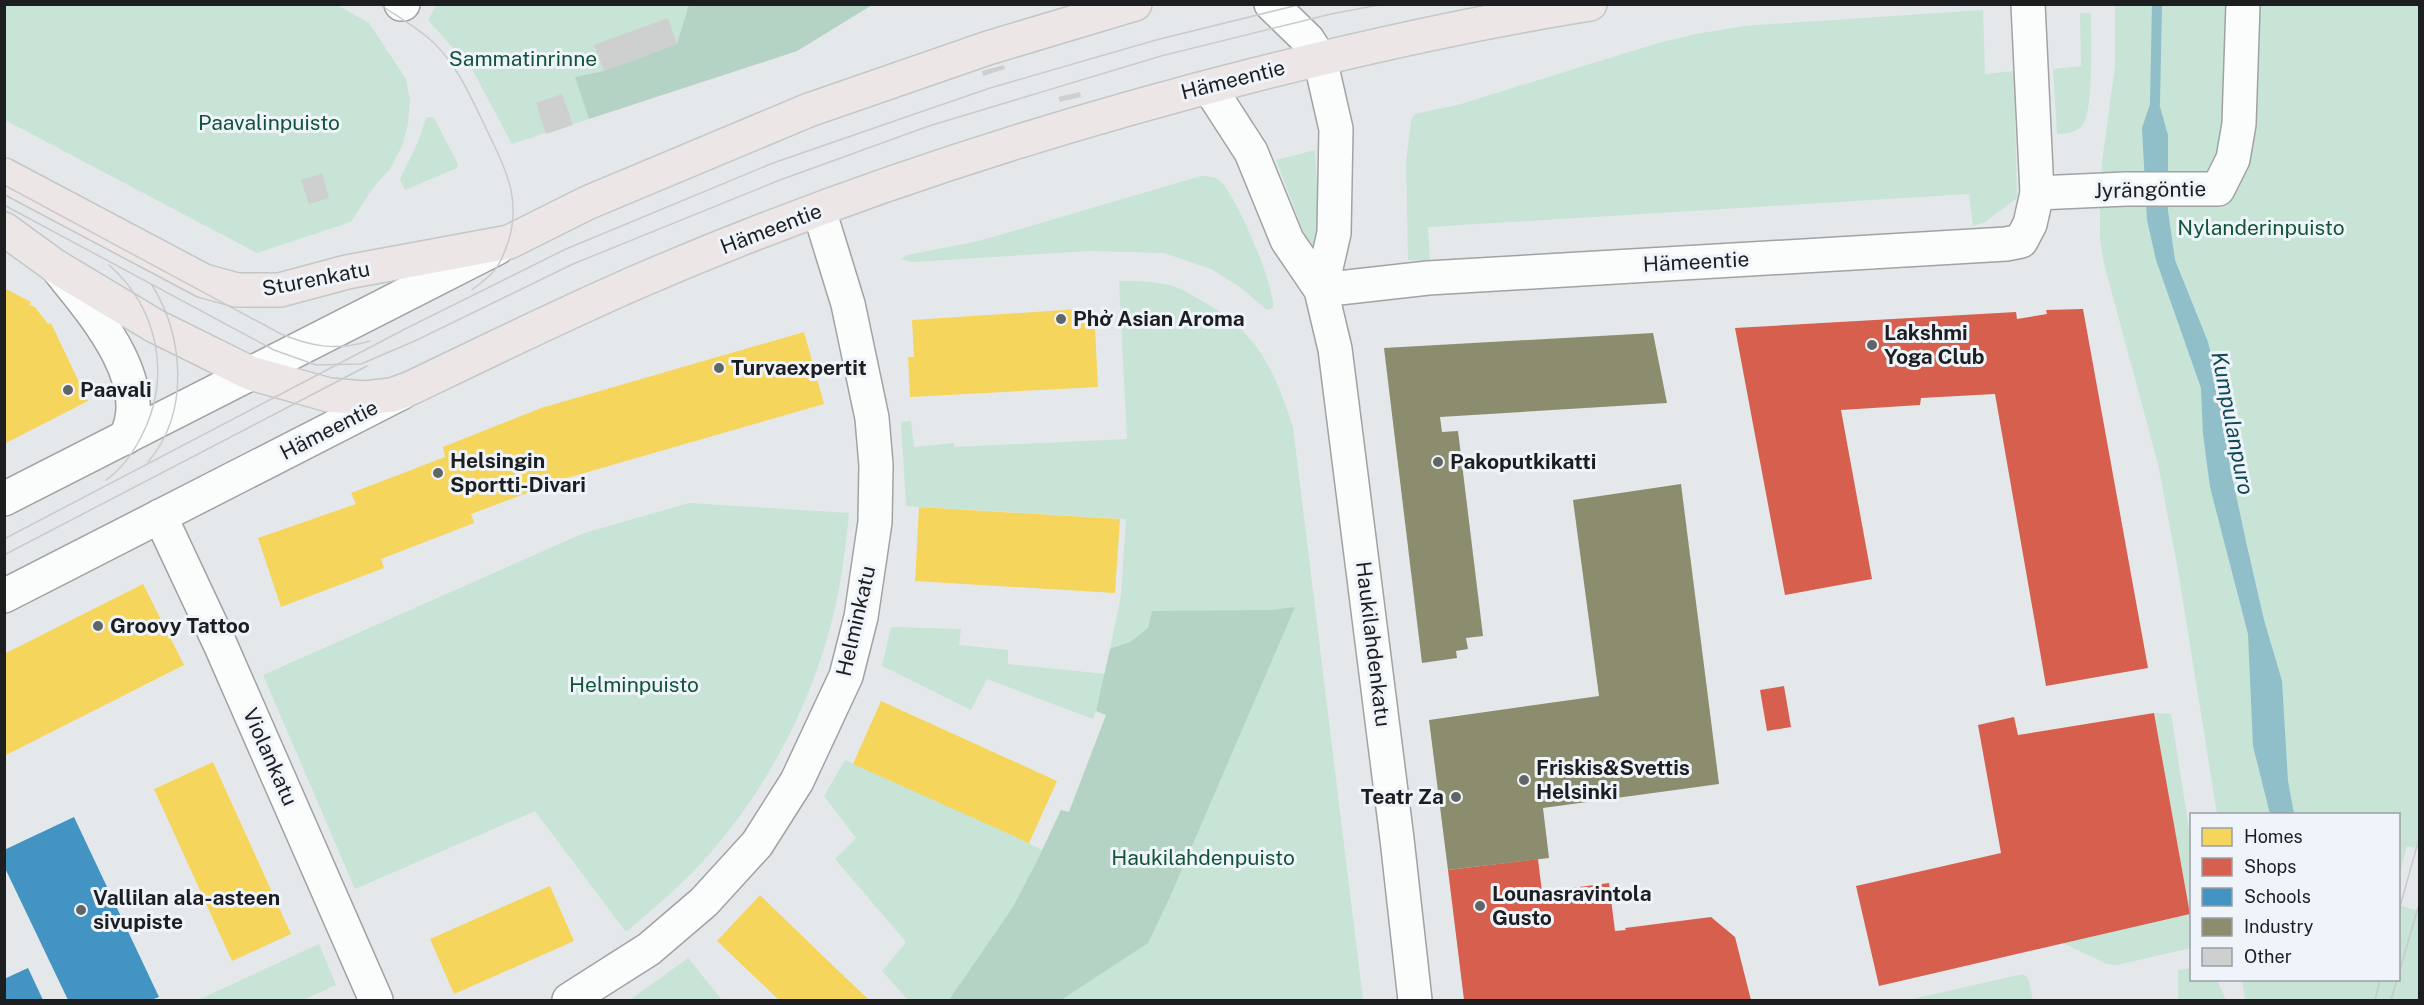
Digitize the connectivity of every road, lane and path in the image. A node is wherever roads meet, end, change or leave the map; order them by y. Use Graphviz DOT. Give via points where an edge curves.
graph roads {
  1 [pos="1135,4"];
  2 [pos="1271,4"];
  3 [pos="1590,4"];
  4 [pos="2028,4"];
  5 [pos="2243,4"];
  6 [pos="1320,58"];
  7 [pos="1209,87"];
  8 [pos="4,175"];
  9 [pos="2037,193"];
  10 [pos="819,210"];
  11 [pos="4,229"];
  12 [pos="509,242"];
  13 [pos="55,266"];
  14 [pos="1321,290"];
  15 [pos="250,373"];
  16 [pos="411,388"];
  17 [pos="125,438"];
  18 [pos="4,499"];
  19 [pos="160,516"];
  20 [pos="4,596"];
  21 [pos="376,1000"];
  22 [pos="569,1000"];
  23 [pos="1415,1000"];
  1 -- 12 [label="main road" via="988,48 809,110 588,203"];
  2 -- 6 [label="street, Haukilahdenkatu" via="1308,40"];
  3 -- 6 [label="main road, Hämeentie"];
  4 -- 9 [label="street, Hämeentie"];
  5 -- 9 [label="street, Jyrängöntie" via="2239,124 2233,159 2218,189"];
  6 -- 7 [label="main road, Hämeentie"];
  6 -- 14 [label="street, Haukilahdenkatu" via="1336,129 1334,233"];
  7 -- 10 [label="main road, Hämeentie" via="1022,140"];
  7 -- 14 [label="street, Haukilahdenkatu" via="1251,153 1287,240"];
  8 -- 12 [label="main road, Sturenkatu" via="204,281 237,290 280,290 347,272"];
  9 -- 14 [label="street, Hämeentie" via="2025,237 2016,242 1428,278"];
  10 -- 16 [label="main road, Hämeentie" via="635,283"];
  10 -- 22 [label="street, Helminkatu" via="848,304 872,418 876,465 875,522 862,614 846,676 797,781 757,844 704,902 649,949"];
  11 -- 13 [label="main road"];
  12 -- 15 [label="street"];
  13 -- 15 [label="main road" via="174,336"];
  13 -- 17 [label="street" via="95,314 126,370 134,401 132,425"];
  14 -- 23 [label="street, Haukilahdenkatu" via="1339,369"];
  15 -- 16 [label="main road" via="329,395 364,398"];
  15 -- 17 [label="street"];
  16 -- 19 [label="street, Hämeentie"];
  17 -- 18 [label="street"];
  19 -- 20 [label="street, Hämeentie"];
  19 -- 21 [label="street, Violankatu"];
}
